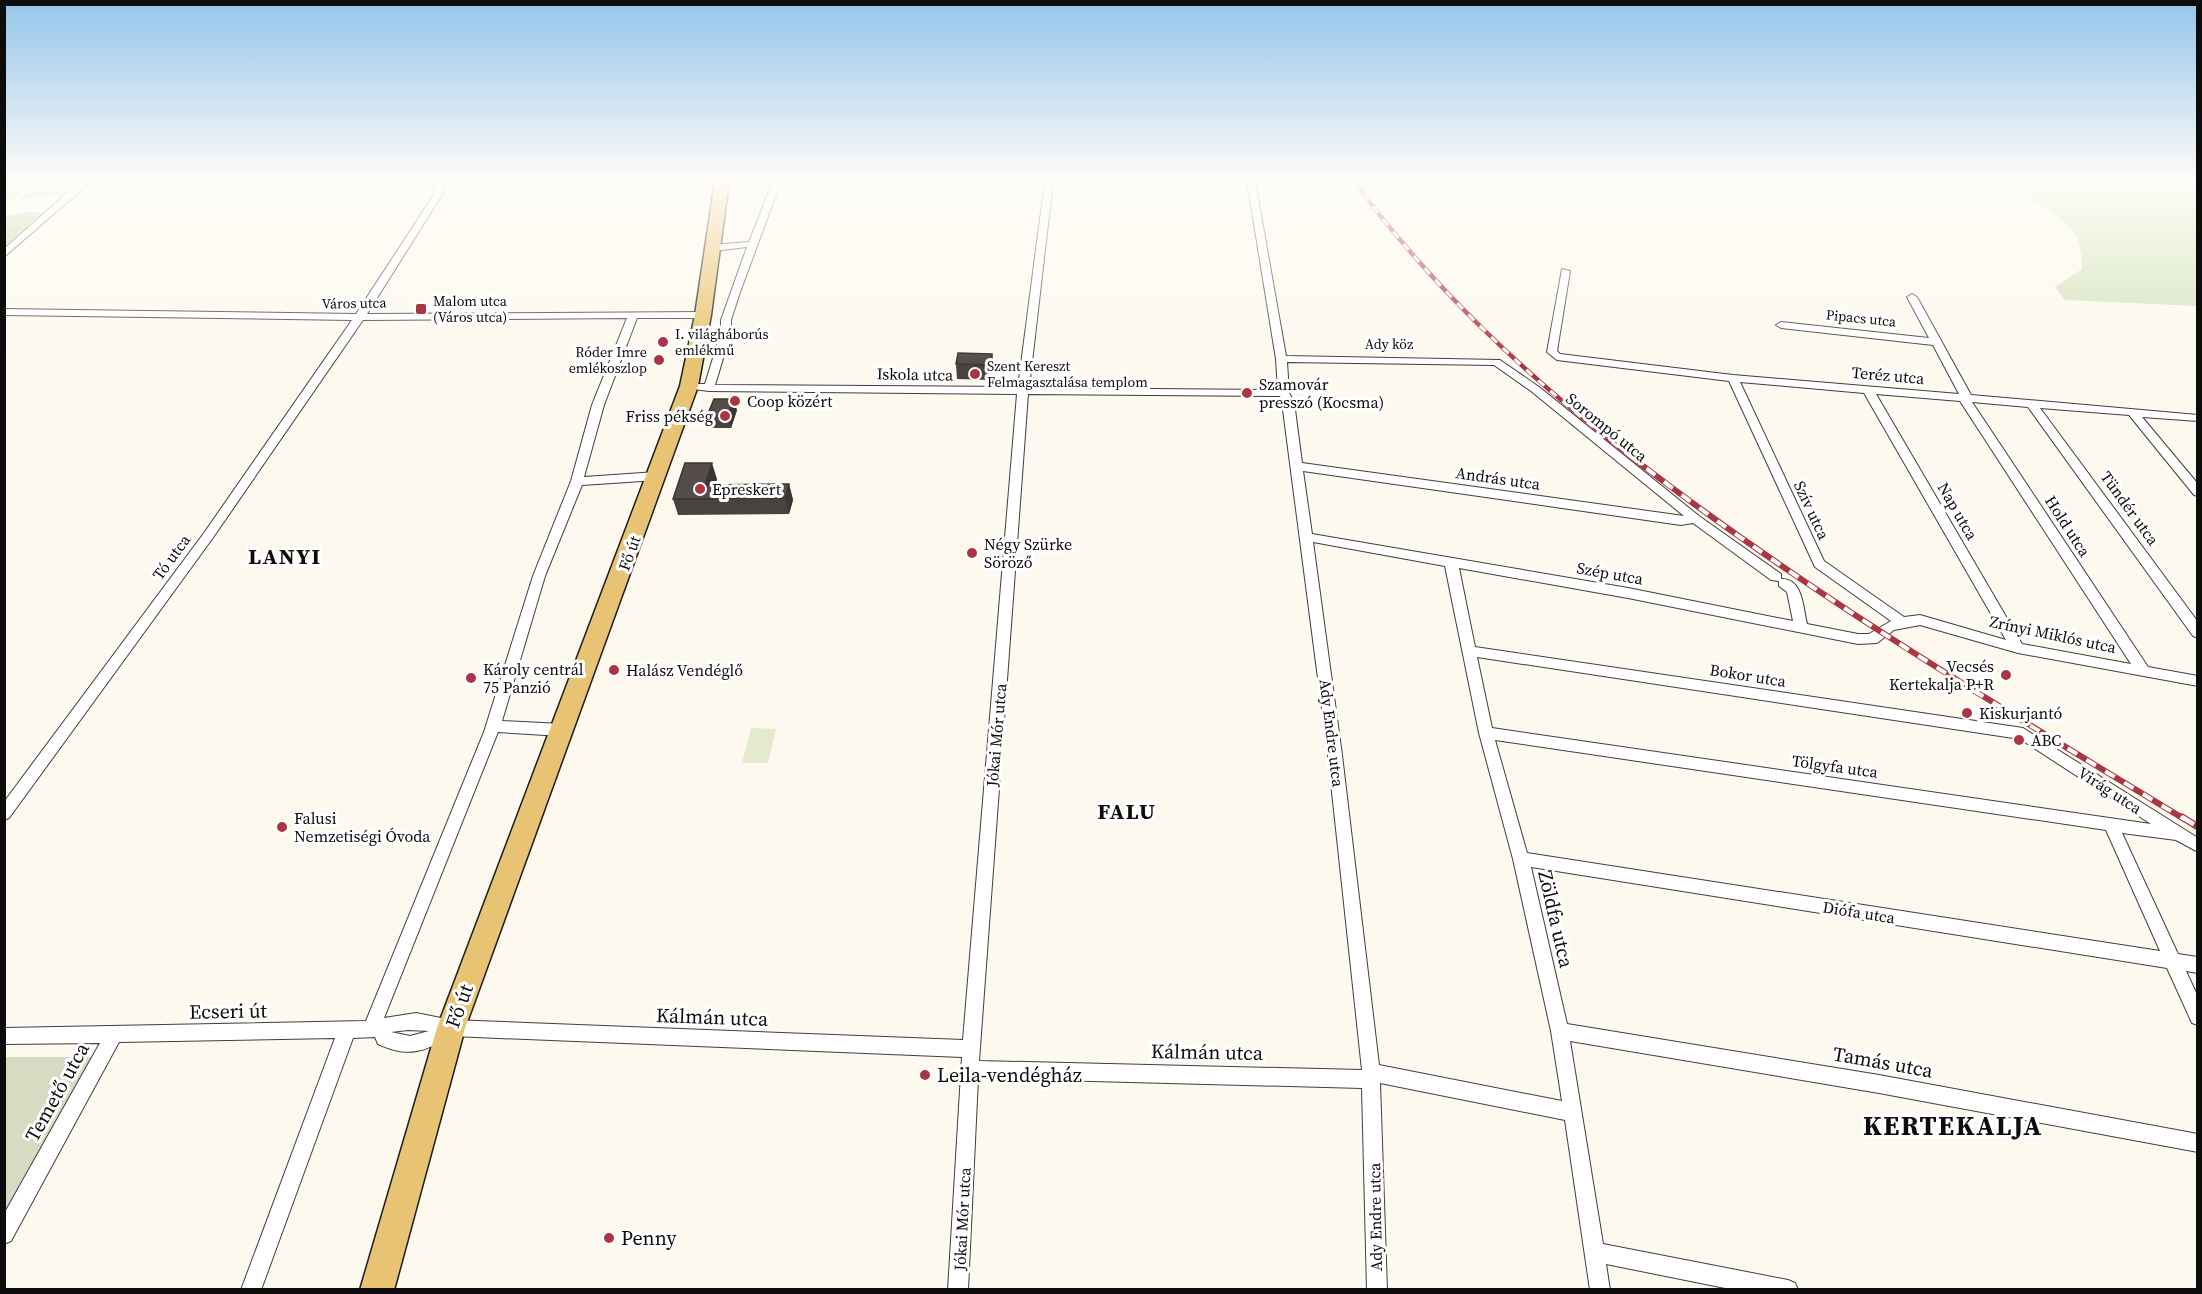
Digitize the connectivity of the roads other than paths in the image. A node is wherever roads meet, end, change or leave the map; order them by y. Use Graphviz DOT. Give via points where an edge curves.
graph roads {
  1 [pos="18,241"];
  2 [pos="408,241"];
  3 [pos="713,241"];
  4 [pos="1042,241"];
  5 [pos="1261,241"];
  6 [pos="753,244"];
  7 [pos="712,248"];
  8 [pos="4,254"];
  9 [pos="1564,271"];
  10 [pos="1912,297"];
  11 [pos="4,312"];
  12 [pos="634,314"];
  13 [pos="360,316"];
  14 [pos="703,318"];
  15 [pos="726,320"];
  16 [pos="1781,324"];
  17 [pos="1937,342"];
  18 [pos="1281,359"];
  19 [pos="1496,362"];
  20 [pos="1733,378"];
  21 [pos="699,387"];
  22 [pos="1868,390"];
  23 [pos="1023,391"];
  24 [pos="1284,393"];
  25 [pos="1966,398"];
  26 [pos="2032,404"];
  27 [pos="2133,413"];
  28 [pos="2198,418"];
  29 [pos="1296,466"];
  30 [pos="657,476"];
  31 [pos="577,481"];
  32 [pos="2198,492"];
  33 [pos="1695,519"];
  34 [pos="1306,537"];
  35 [pos="1451,562"];
  36 [pos="1902,622"];
  37 [pos="1801,627"];
  38 [pos="2198,633"];
  39 [pos="2018,648"];
  40 [pos="1468,651"];
  41 [pos="2144,672"];
  42 [pos="2193,680"];
  43 [pos="2198,693"];
  44 [pos="493,726"];
  45 [pos="562,730"];
  46 [pos="1486,733"];
  47 [pos="2023,734"];
  48 [pos="4,814"];
  49 [pos="2111,825"];
  50 [pos="2179,835"];
  51 [pos="2198,846"];
  52 [pos="1521,860"];
  53 [pos="2171,961"];
  54 [pos="2198,965"];
  55 [pos="2198,1017"];
  56 [pos="451,1028"];
  57 [pos="348,1029"];
  58 [pos="376,1029"];
  59 [pos="1560,1031"];
  60 [pos="114,1035"];
  61 [pos="4,1036"];
  62 [pos="971,1049"];
  63 [pos="969,1069"];
  64 [pos="1372,1075"];
  65 [pos="1574,1113"];
  66 [pos="2198,1143"];
  67 [pos="4,1234"];
  68 [pos="1595,1252"];
  69 [pos="251,1290"];
  70 [pos="376,1290"];
  71 [pos="958,1290"];
  72 [pos="1377,1290"];
  73 [pos="1600,1290"];
  74 [pos="1788,1290"];
  1 -- 8 [label="street"];
  2 -- 13 [label="street, Tó utca"];
  3 -- 7 [label="main road, Fő út"];
  4 -- 23 [label="street, Jókai Mór utca"];
  5 -- 18 [label="street, Ady Endre utca"];
  6 -- 7 [label="street"];
  6 -- 15 [label="street, Fő út"];
  7 -- 14 [label="main road, Fő út"];
  9 -- 20 [label="street, Teréz utca" via="1552,352 1557,357"];
  10 -- 17 [label="street, Hold utca"];
  11 -- 13 [label="street, Város utca"];
  12 -- 13 [label="street, Város utca"];
  12 -- 14 [label="street, Város utca"];
  12 -- 31 [label="street" via="597,405"];
  13 -- 48 [label="street, Tó utca" via="208,536"];
  14 -- 15 [label="street"];
  14 -- 21 [label="main road, Fő út"];
  15 -- 21 [label="street, Fő út" via="726,332"];
  16 -- 17 [label="street, Pipacs utca"];
  17 -- 25 [label="street, Hold utca"];
  18 -- 19 [label="street, Ady köz"];
  18 -- 24 [label="street, Ady Endre utca"];
  19 -- 33 [label="street, Sorompó utca"];
  20 -- 22 [label="street, Teréz utca"];
  20 -- 36 [label="street, Szív utca" via="1819,564"];
  21 -- 23 [label="street, Iskola utca"];
  21 -- 30 [label="main road, Fő út"];
  22 -- 25 [label="street, Teréz utca"];
  22 -- 39 [label="street, Nap utca"];
  23 -- 24 [label="street, Iskola utca"];
  23 -- 62 [label="street, Jókai Mór utca"];
  24 -- 29 [label="street, Ady Endre utca"];
  25 -- 26 [label="street, Teréz utca"];
  25 -- 41 [label="street, Hold utca"];
  26 -- 27 [label="street, Teréz utca"];
  26 -- 38 [label="street, Tündér utca"];
  27 -- 28 [label="street, Teréz utca"];
  27 -- 32 [label="street"];
  29 -- 33 [label="street, András utca" via="1681,521"];
  29 -- 34 [label="street, Ady Endre utca"];
  30 -- 31 [label="street"];
  30 -- 45 [label="main road, Fő út"];
  31 -- 44 [label="street" via="539,576"];
  33 -- 37 [label="street" via="1792,590"];
  34 -- 35 [label="street, Szép utca"];
  34 -- 64 [label="street, Ady Endre utca"];
  35 -- 37 [label="street, Szép utca"];
  35 -- 40 [label="street, Zöldfa utca"];
  36 -- 37 [label="street, Szép utca" via="1872,639"];
  36 -- 39 [label="street, Zrínyi Miklós utca" via="1930,622"];
  39 -- 41 [label="street, Zrínyi Miklós utca"];
  40 -- 46 [label="street, Zöldfa utca"];
  40 -- 47 [label="street, Bokor utca"];
  41 -- 42 [label="street, Zrínyi Miklós utca"];
  42 -- 43 [label="street"];
  44 -- 45 [label="street"];
  44 -- 58 [label="street"];
  45 -- 56 [label="main road, Fő út"];
  46 -- 49 [label="street, Tölgyfa utca"];
  46 -- 52 [label="street, Zöldfa utca"];
  47 -- 50 [label="street, Virág utca"];
  49 -- 50 [label="street, Tölgyfa utca"];
  49 -- 53 [label="street"];
  50 -- 51 [label="street, Virág utca"];
  52 -- 53 [label="street, Diófa utca"];
  52 -- 59 [label="street, Zöldfa utca"];
  53 -- 54 [label="street, Diófa utca"];
  53 -- 55 [label="street"];
  56 -- 58 [label="street" via="422,1044 393,1042"];
  56 -- 62 [label="street, Kálmán utca"];
  56 -- 70 [label="main road, Fő út"];
  57 -- 58 [label="street, Ecseri út"];
  57 -- 60 [label="street, Ecseri út"];
  57 -- 69 [label="street"];
  59 -- 65 [label="street, Zöldfa utca"];
  59 -- 66 [label="street, Tamás utca"];
  60 -- 61 [label="street, Ecseri út"];
  60 -- 67 [label="street, Temető utca"];
  62 -- 63 [label="street, Jókai Mór utca"];
  63 -- 64 [label="street, Kálmán utca"];
  63 -- 71 [label="street, Jókai Mór utca"];
  64 -- 65 [label="street, Kálmán utca"];
  64 -- 72 [label="street, Ady Endre utca"];
  65 -- 68 [label="street, Zöldfa utca"];
  68 -- 73 [label="street, Zöldfa utca"];
  68 -- 74 [label="street"];
}
